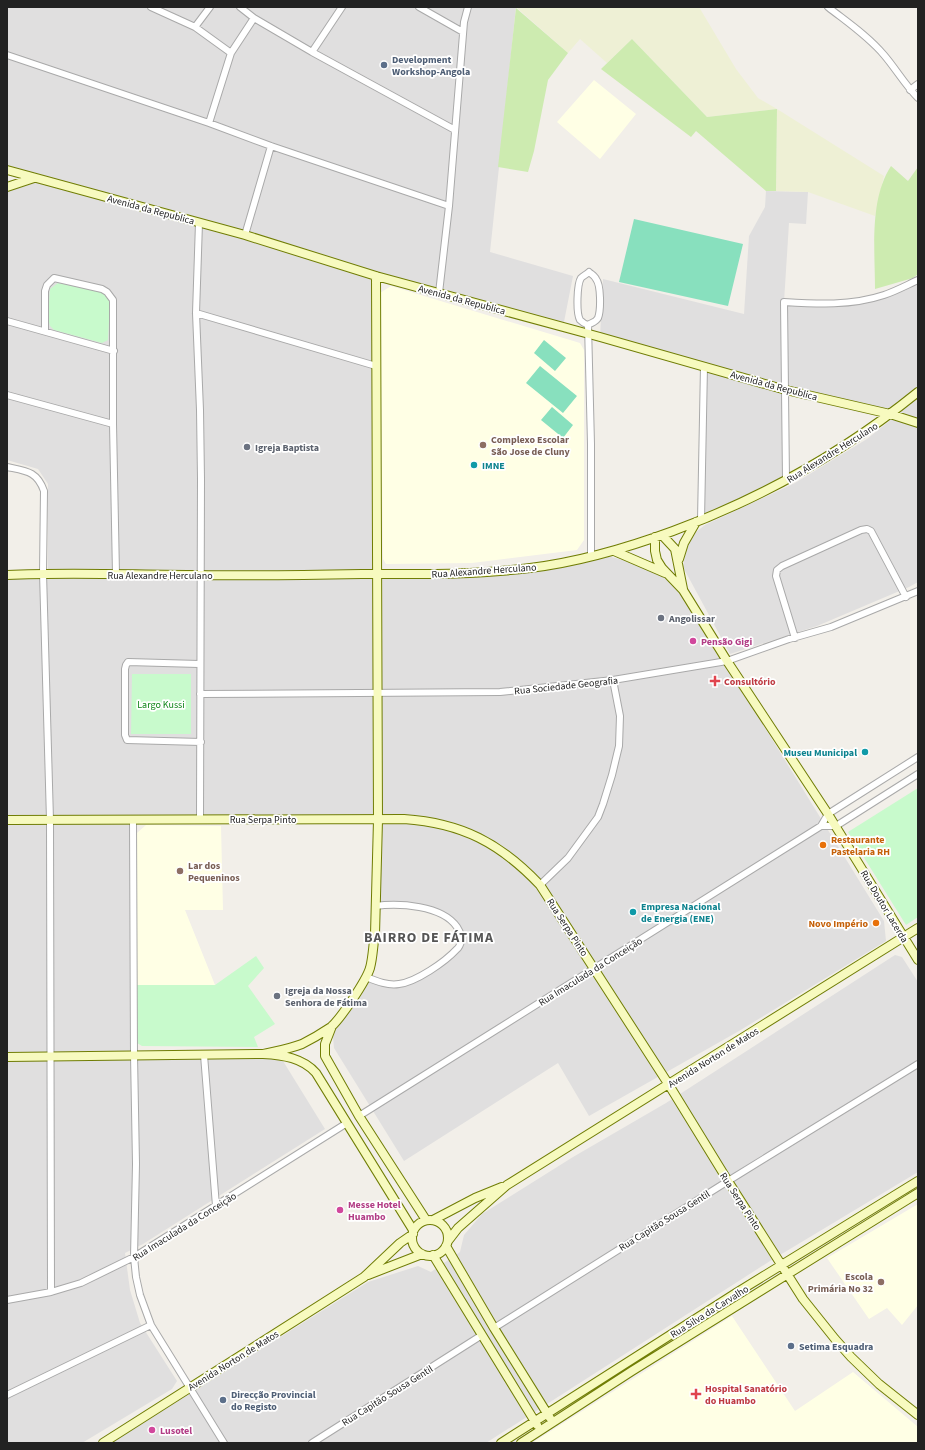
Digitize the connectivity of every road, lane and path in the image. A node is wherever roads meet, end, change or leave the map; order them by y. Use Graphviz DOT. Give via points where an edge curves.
graph roads {
  1 [pos="151,7"];
  2 [pos="210,7"];
  3 [pos="240,7"];
  4 [pos="342,7"];
  5 [pos="419,7"];
  6 [pos="468,7"];
  7 [pos="828,7"];
  8 [pos="254,18"];
  9 [pos="195,28"];
  10 [pos="463,32"];
  11 [pos="312,52"];
  12 [pos="231,53"];
  13 [pos="7,55"];
  14 [pos="918,84"];
  15 [pos="910,90"];
  16 [pos="918,98"];
  17 [pos="209,123"];
  18 [pos="455,130"];
  19 [pos="271,146"];
  20 [pos="7,170"];
  21 [pos="34,178"];
  22 [pos="7,187"];
  23 [pos="449,206"];
  24 [pos="200,223"];
  25 [pos="245,234"];
  26 [pos="376,276"];
  27 [pos="918,280"];
  28 [pos="439,293"];
  29 [pos="196,313"];
  30 [pos="7,321"];
  31 [pos="588,329"];
  32 [pos="45,331"];
  33 [pos="114,351"];
  34 [pos="376,366"];
  35 [pos="704,366"];
  36 [pos="786,390"];
  37 [pos="918,392"];
  38 [pos="7,394"];
  39 [pos="890,414"];
  40 [pos="918,423"];
  41 [pos="113,424"];
  42 [pos="7,467"];
  43 [pos="786,480"];
  44 [pos="698,521"];
  45 [pos="659,536"];
  46 [pos="614,551"];
  47 [pos="591,557"];
  48 [pos="678,568"];
  49 [pos="43,573"];
  50 [pos="116,574"];
  51 [pos="378,574"];
  52 [pos="7,575"];
  53 [pos="201,575"];
  54 [pos="670,576"];
  55 [pos="683,590"];
  56 [pos="918,591"];
  57 [pos="906,597"];
  58 [pos="795,638"];
  59 [pos="727,661"];
  60 [pos="199,664"];
  61 [pos="613,680"];
  62 [pos="377,692"];
  63 [pos="200,694"];
  64 [pos="200,742"];
  65 [pos="918,757"];
  66 [pos="899,770"];
  67 [pos="918,774"];
  68 [pos="906,781"];
  69 [pos="828,814"];
  70 [pos="200,819"];
  71 [pos="7,820"];
  72 [pos="50,820"];
  73 [pos="133,820"];
  74 [pos="378,820"];
  75 [pos="821,826"];
  76 [pos="836,826"];
  77 [pos="540,885"];
  78 [pos="375,906"];
  79 [pos="918,928"];
  80 [pos="903,937"];
  81 [pos="918,960"];
  82 [pos="594,968"];
  83 [pos="366,977"];
  84 [pos="332,1026"];
  85 [pos="263,1054"];
  86 [pos="134,1055"];
  87 [pos="204,1055"];
  88 [pos="7,1056"];
  89 [pos="52,1056"];
  90 [pos="918,1064"];
  91 [pos="669,1085"];
  92 [pos="359,1116"];
  93 [pos="347,1122"];
  94 [pos="728,1181"];
  95 [pos="918,1181"];
  96 [pos="507,1185"];
  97 [pos="918,1193"];
  98 [pos="898,1194"];
  99 [pos="903,1202"];
  100 [pos="216,1206"];
  101 [pos="429,1220"];
  102 [pos="838,1230"];
  103 [pos="413,1232"];
  104 [pos="844,1238"];
  105 [pos="447,1244"];
  106 [pos="422,1254"];
  107 [pos="433,1256"];
  108 [pos="134,1257"];
  109 [pos="782,1265"];
  110 [pos="788,1274"];
  111 [pos="364,1277"];
  112 [pos="51,1292"];
  113 [pos="736,1294"];
  114 [pos="7,1300"];
  115 [pos="741,1303"];
  116 [pos="151,1325"];
  117 [pos="494,1328"];
  118 [pos="674,1333"];
  119 [pos="482,1335"];
  120 [pos="680,1342"];
  121 [pos="190,1388"];
  122 [pos="7,1395"];
  123 [pos="917,1412"];
  124 [pos="547,1413"];
  125 [pos="535,1421"];
  126 [pos="552,1422"];
  127 [pos="540,1430"];
  128 [pos="103,1443"];
  129 [pos="224,1443"];
  130 [pos="312,1443"];
  131 [pos="501,1443"];
  132 [pos="521,1443"];
  1 -- 9 [label="street"];
  2 -- 9 [label="street"];
  3 -- 8 [label="street"];
  4 -- 11 [label="street"];
  5 -- 10 [label="street"];
  6 -- 10 [label="street"];
  7 -- 15 [label="street" via="867,37 884,54"];
  8 -- 11 [label="street"];
  8 -- 12 [label="street"];
  9 -- 12 [label="street"];
  10 -- 18 [label="street"];
  11 -- 18 [label="street"];
  12 -- 17 [label="street"];
  13 -- 17 [label="street"];
  14 -- 15 [label="street"];
  15 -- 16 [label="street"];
  17 -- 19 [label="street"];
  18 -- 23 [label="street"];
  19 -- 23 [label="street"];
  19 -- 25 [label="street"];
  20 -- 21 [label="street, Avenida da Republica"];
  21 -- 22 [label="street"];
  21 -- 24 [label="street, Avenida da Republica"];
  23 -- 28 [label="street"];
  24 -- 25 [label="street, Avenida da Republica"];
  24 -- 29 [label="street"];
  25 -- 26 [label="street, Avenida da Republica"];
  26 -- 28 [label="street, Avenida da Republica"];
  26 -- 34 [label="street"];
  27 -- 36 [label="street" via="884,295 848,303 784,302"];
  28 -- 31 [label="street, Avenida da Republica"];
  29 -- 34 [label="street"];
  29 -- 53 [label="street" via="200,410"];
  30 -- 32 [label="street"];
  31 -- 31 [label="street" via="598,317 600,298 599,285 589,272 581,279 578,288 578,315"];
  31 -- 35 [label="street, Avenida da Republica"];
  31 -- 47 [label="street"];
  32 -- 33 [label="street"];
  32 -- 33 [label="street" via="46,285 54,278 102,289 113,300"];
  33 -- 41 [label="street"];
  34 -- 51 [label="street"];
  35 -- 36 [label="street, Avenida da Republica"];
  35 -- 44 [label="street"];
  36 -- 39 [label="street, Avenida da Republica"];
  36 -- 43 [label="street"];
  37 -- 39 [label="street, Rua Alexandre Herculano"];
  38 -- 41 [label="street"];
  39 -- 40 [label="street, Avenida da Republica"];
  39 -- 43 [label="street, Rua Alexandre Herculano"];
  41 -- 50 [label="street"];
  42 -- 49 [label="street" via="30,473 41,482 44,491"];
  43 -- 44 [label="street, Rua Alexandre Herculano"];
  44 -- 45 [label="street, Rua Alexandre Herculano"];
  44 -- 48 [label="street" via="681,549"];
  45 -- 46 [label="street, Rua Alexandre Herculano"];
  45 -- 48 [label="street, Rua Doutor Lacerda" via="675,549"];
  45 -- 54 [label="street, Rua Doutor Lacerda" via="655,552 657,560"];
  46 -- 47 [label="street, Rua Alexandre Herculano"];
  46 -- 54 [label="street"];
  47 -- 51 [label="street, Rua Alexandre Herculano" via="493,572"];
  48 -- 55 [label="street, Rua Doutor Lacerda"];
  49 -- 50 [label="street, Rua Alexandre Herculano"];
  49 -- 52 [label="street, Rua Alexandre Herculano"];
  49 -- 72 [label="street"];
  50 -- 53 [label="street, Rua Alexandre Herculano"];
  51 -- 53 [label="street, Rua Alexandre Herculano"];
  51 -- 62 [label="street"];
  53 -- 60 [label="street"];
  54 -- 55 [label="street, Rua Doutor Lacerda"];
  55 -- 59 [label="street, Rua Doutor Lacerda"];
  56 -- 57 [label="street, Rua Sociedade Geografia"];
  57 -- 58 [label="street, Rua Sociedade Geografia"];
  57 -- 58 [label="street" via="871,531 862,530 777,570 776,576"];
  58 -- 59 [label="street, Rua Sociedade Geografia"];
  59 -- 61 [label="street, Rua Sociedade Geografia"];
  59 -- 69 [label="street, Rua Doutor Lacerda"];
  60 -- 63 [label="street"];
  60 -- 64 [label="street" via="128,662 125,669 125,735 127,740"];
  61 -- 62 [label="street, Rua Sociedade Geografia" via="500,692"];
  61 -- 77 [label="street" via="620,716 619,746 603,804 598,817 568,858"];
  62 -- 63 [label="street, Rua Sociedade Geografia"];
  62 -- 74 [label="street"];
  63 -- 64 [label="street"];
  64 -- 70 [label="street"];
  65 -- 66 [label="street, Rua Imaculada da Conceição"];
  66 -- 68 [label="street"];
  66 -- 69 [label="street, Rua Imaculada da Conceição"];
  67 -- 68 [label="street"];
  68 -- 76 [label="street"];
  69 -- 75 [label="street, Rua Imaculada da Conceição"];
  69 -- 76 [label="street, Rua Doutor Lacerda"];
  70 -- 73 [label="street, Rua Serpa Pinto"];
  70 -- 74 [label="street, Rua Serpa Pinto"];
  71 -- 72 [label="street, Rua Serpa Pinto"];
  72 -- 73 [label="street, Rua Serpa Pinto"];
  72 -- 89 [label="street"];
  73 -- 86 [label="street"];
  74 -- 77 [label="street, Rua Serpa Pinto" via="422,820 468,833 503,851"];
  74 -- 78 [label="street"];
  75 -- 76 [label="street"];
  75 -- 82 [label="street, Rua Imaculada da Conceição"];
  76 -- 80 [label="street, Rua Doutor Lacerda"];
  77 -- 82 [label="street, Rua Serpa Pinto"];
  78 -- 83 [label="street" via="373,950"];
  78 -- 83 [label="street" via="409,905 423,908 451,921 462,938 458,948 441,964 398,985"];
  79 -- 80 [label="street, Avenida Norton de Matos"];
  80 -- 81 [label="street, Rua Doutor Lacerda"];
  80 -- 91 [label="street, Avenida Norton de Matos"];
  82 -- 91 [label="street, Rua Serpa Pinto"];
  82 -- 92 [label="street, Rua Imaculada da Conceição"];
  83 -- 84 [label="street"];
  84 -- 85 [label="street" via="294,1047"];
  84 -- 92 [label="street" via="325,1044 325,1056"];
  85 -- 87 [label="street"];
  85 -- 93 [label="street" via="293,1058 310,1067"];
  86 -- 87 [label="street"];
  86 -- 89 [label="street"];
  86 -- 108 [label="street"];
  87 -- 100 [label="street"];
  88 -- 89 [label="street"];
  89 -- 112 [label="street"];
  90 -- 94 [label="street, Rua Capitão Sousa Gentil"];
  91 -- 94 [label="street, Rua Serpa Pinto"];
  91 -- 96 [label="street, Avenida Norton de Matos"];
  92 -- 101 [label="street"];
  93 -- 100 [label="street, Rua Imaculada da Conceição"];
  93 -- 103 [label="street"];
  94 -- 109 [label="street, Rua Serpa Pinto"];
  94 -- 117 [label="street, Rua Capitão Sousa Gentil"];
  95 -- 98 [label="street, Rua Silva da Carvalho"];
  96 -- 101 [label="street, Avenida Norton de Matos"];
  96 -- 105 [label="street, Avenida Norton de Matos" via="458,1228"];
  97 -- 99 [label="street, Rua Silva da Carvalho"];
  98 -- 99 [label="street"];
  98 -- 102 [label="street, Rua Silva da Carvalho"];
  99 -- 104 [label="street, Rua Silva da Carvalho"];
  100 -- 108 [label="street, Rua Imaculada da Conceição"];
  101 -- 103 [label="street" via="419,1223"];
  101 -- 105 [label="street" via="440,1222 445,1227 448,1234"];
  102 -- 104 [label="street"];
  102 -- 109 [label="street, Rua Silva da Carvalho"];
  103 -- 106 [label="street" via="413,1243"];
  103 -- 111 [label="street, Avenida Norton de Matos"];
  104 -- 110 [label="street, Rua Silva da Carvalho"];
  105 -- 107 [label="street"];
  105 -- 117 [label="street"];
  106 -- 107 [label="street"];
  106 -- 111 [label="street, Avenida Norton de Matos"];
  107 -- 119 [label="street"];
  108 -- 112 [label="street, Rua Imaculada da Conceição" via="81,1283"];
  108 -- 116 [label="street" via="140,1295"];
  109 -- 110 [label="street, Rua Serpa Pinto"];
  109 -- 113 [label="street, Rua Silva da Carvalho"];
  110 -- 115 [label="street, Rua Silva da Carvalho"];
  110 -- 123 [label="street, Rua Serpa Pinto" via="803,1299 835,1339 879,1384"];
  111 -- 121 [label="street, Avenida Norton de Matos"];
  112 -- 114 [label="street, Rua Imaculada da Conceição"];
  113 -- 115 [label="street"];
  113 -- 118 [label="street, Rua Silva da Carvalho"];
  115 -- 120 [label="street, Rua Silva da Carvalho"];
  116 -- 121 [label="street"];
  116 -- 122 [label="street"];
  117 -- 124 [label="street"];
  118 -- 120 [label="street"];
  118 -- 124 [label="street, Rua Silva da Carvalho"];
  119 -- 125 [label="street"];
  119 -- 130 [label="street, Rua Capitão Sousa Gentil"];
  120 -- 126 [label="street, Rua Silva da Carvalho"];
  121 -- 128 [label="street, Avenida Norton de Matos"];
  121 -- 129 [label="street"];
  124 -- 125 [label="street, Rua Silva da Carvalho"];
  124 -- 126 [label="street"];
  125 -- 127 [label="street"];
  125 -- 131 [label="street, Rua Silva da Carvalho"];
  126 -- 127 [label="street, Rua Silva da Carvalho"];
  127 -- 132 [label="street, Rua Silva da Carvalho"];
}
